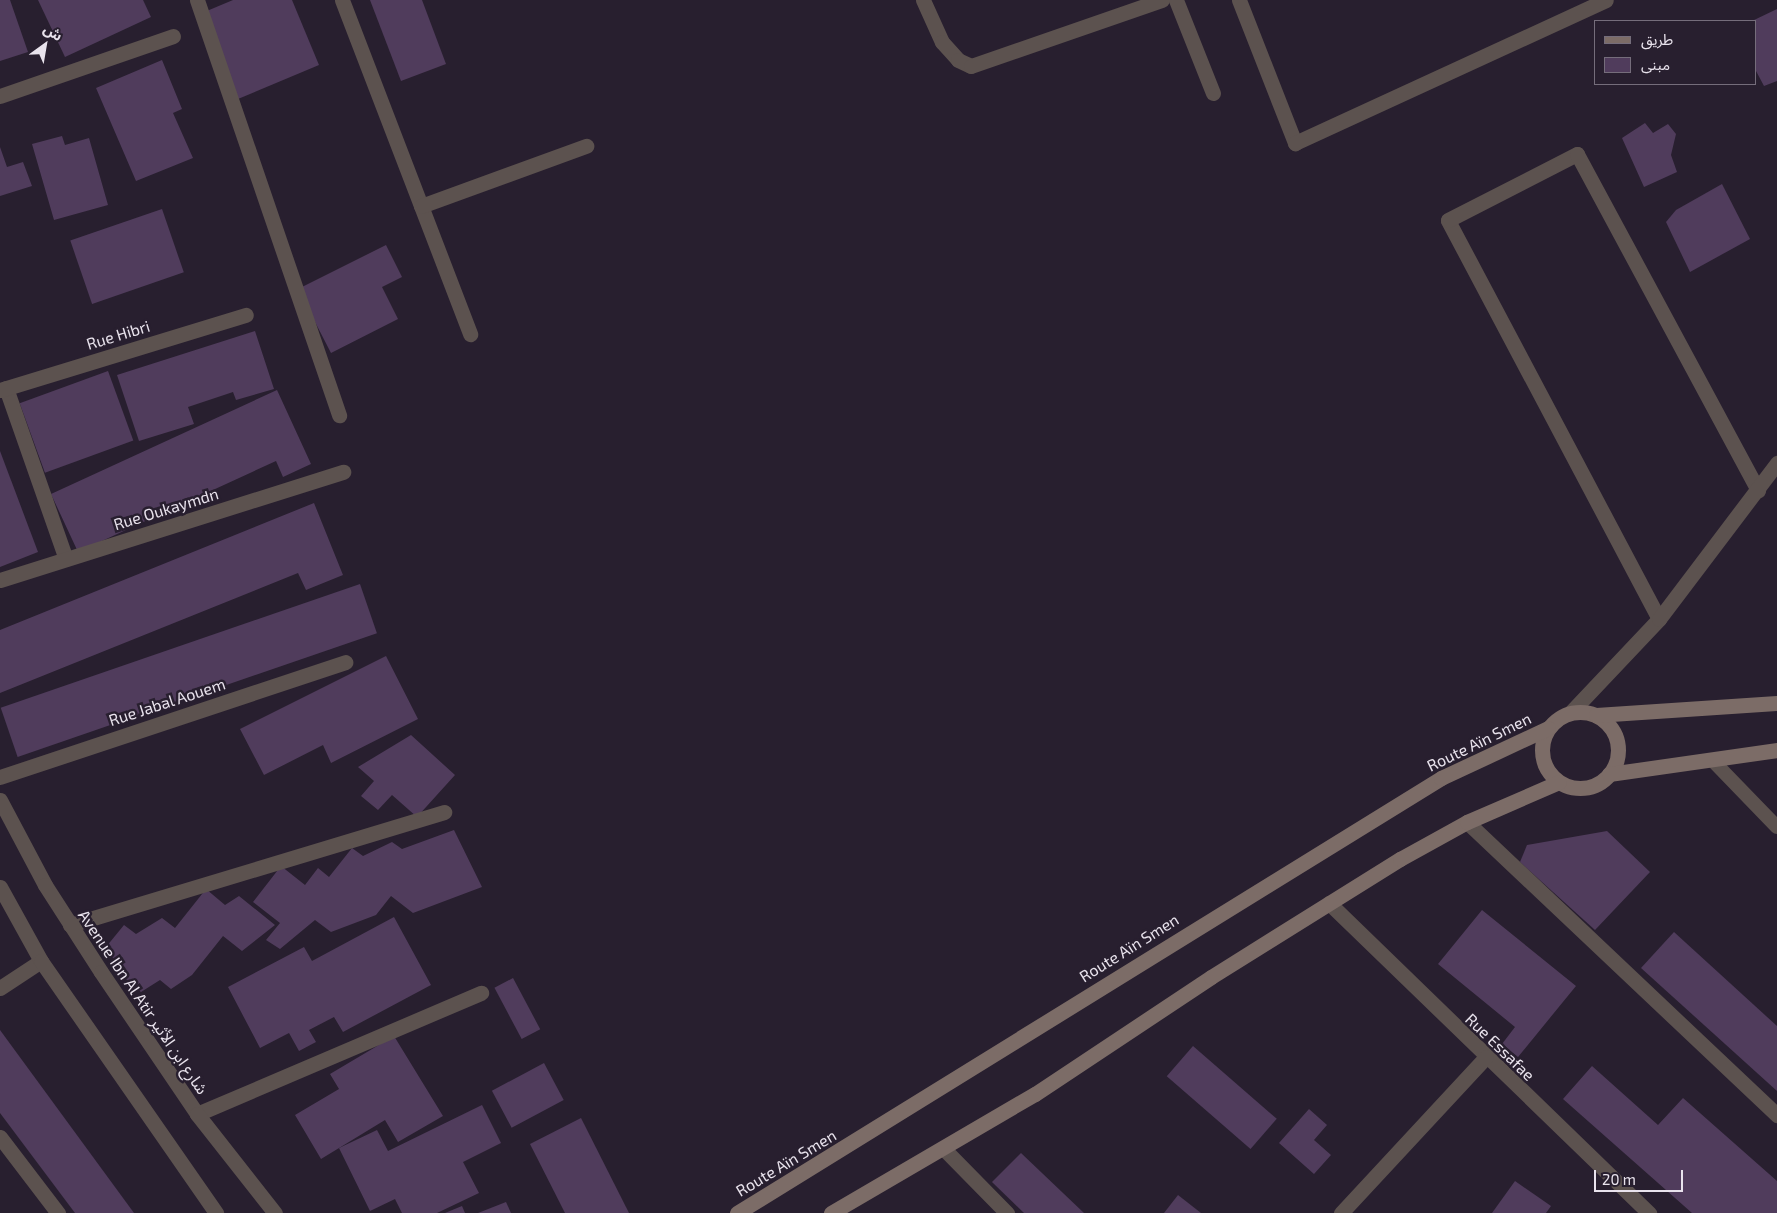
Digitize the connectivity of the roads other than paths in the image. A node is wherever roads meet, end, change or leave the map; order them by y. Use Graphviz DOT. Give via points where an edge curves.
graph roads {
  1 [pos="197,0"];
  2 [pos="342,0"];
  3 [pos="923,0"];
  4 [pos="1162,0"];
  5 [pos="1176,0"];
  6 [pos="1239,0"];
  7 [pos="1606,0"];
  8 [pos="173,36"];
  9 [pos="1213,93"];
  10 [pos="0,96"];
  11 [pos="586,146"];
  12 [pos="422,206"];
  13 [pos="246,315"];
  14 [pos="470,334"];
  15 [pos="3,389"];
  16 [pos="339,415"];
  17 [pos="1777,463"];
  18 [pos="343,472"];
  19 [pos="1758,490"];
  20 [pos="66,559"];
  21 [pos="0,580"];
  22 [pos="1659,619"];
  23 [pos="345,662"];
  24 [pos="1777,703"];
  25 [pos="1571,712"];
  26 [pos="1596,715"];
  27 [pos="1548,728"];
  28 [pos="1777,750"];
  29 [pos="1712,762"];
  30 [pos="1609,774"];
  31 [pos="0,777"];
  32 [pos="1559,782"];
  33 [pos="0,800"];
  34 [pos="444,812"];
  35 [pos="1467,822"];
  36 [pos="1777,827"];
  37 [pos="0,887"];
  38 [pos="1329,903"];
  39 [pos="70,925"];
  40 [pos="41,961"];
  41 [pos="0,988"];
  42 [pos="481,993"];
  43 [pos="1486,1058"];
  44 [pos="197,1114"];
  45 [pos="1777,1115"];
  46 [pos="0,1137"];
  47 [pos="944,1149"];
  48 [pos="58,1213"];
  49 [pos="216,1213"];
  50 [pos="275,1213"];
  51 [pos="737,1213"];
  52 [pos="830,1213"];
  53 [pos="1007,1213"];
  54 [pos="1341,1213"];
  55 [pos="1649,1213"];
  1 -- 16 [label="street"];
  2 -- 12 [label="street"];
  3 -- 4 [label="street" via="942,42 958,60 972,66"];
  5 -- 9 [label="street"];
  6 -- 7 [label="street" via="1295,143"];
  8 -- 10 [label="street"];
  11 -- 12 [label="street"];
  12 -- 14 [label="street"];
  13 -- 15 [label="street, Rue Hibri"];
  15 -- 20 [label="street"];
  17 -- 19 [label="street"];
  18 -- 20 [label="street, Rue Oukaymdn"];
  19 -- 22 [label="street"];
  19 -- 22 [label="street" via="1577,154 1448,220"];
  20 -- 21 [label="street, Rue Oukaymdn"];
  22 -- 25 [label="street"];
  23 -- 31 [label="street, Rue Jabal Aouem"];
  24 -- 26 [label="main road"];
  25 -- 26 [label="main road"];
  25 -- 27 [label="main road"];
  26 -- 30 [label="main road" via="1610,726 1617,742 1617,759"];
  27 -- 32 [label="main road" via="1542,745 1544,762"];
  27 -- 51 [label="main road, Route Aïn Smen" via="1432,783"];
  28 -- 29 [label="main road"];
  29 -- 30 [label="main road"];
  29 -- 36 [label="lane"];
  30 -- 32 [label="main road" via="1597,784 1582,788"];
  32 -- 35 [label="main road"];
  33 -- 39 [label="street, Avenue Ibn Al Atir شارع ابن الأثير"];
  34 -- 39 [label="street"];
  35 -- 38 [label="main road"];
  35 -- 45 [label="street"];
  37 -- 40 [label="street"];
  38 -- 43 [label="street, Rue Essafae"];
  38 -- 47 [label="main road"];
  39 -- 44 [label="street, Avenue Ibn Al Atir شارع ابن الأثير"];
  40 -- 41 [label="street"];
  40 -- 49 [label="street"];
  42 -- 44 [label="street"];
  43 -- 54 [label="street"];
  43 -- 55 [label="street, Rue Essafae"];
  44 -- 50 [label="street, Avenue Ibn Al Atir شارع ابن الأثير"];
  46 -- 48 [label="street"];
  47 -- 52 [label="main road"];
  47 -- 53 [label="street"];
}
